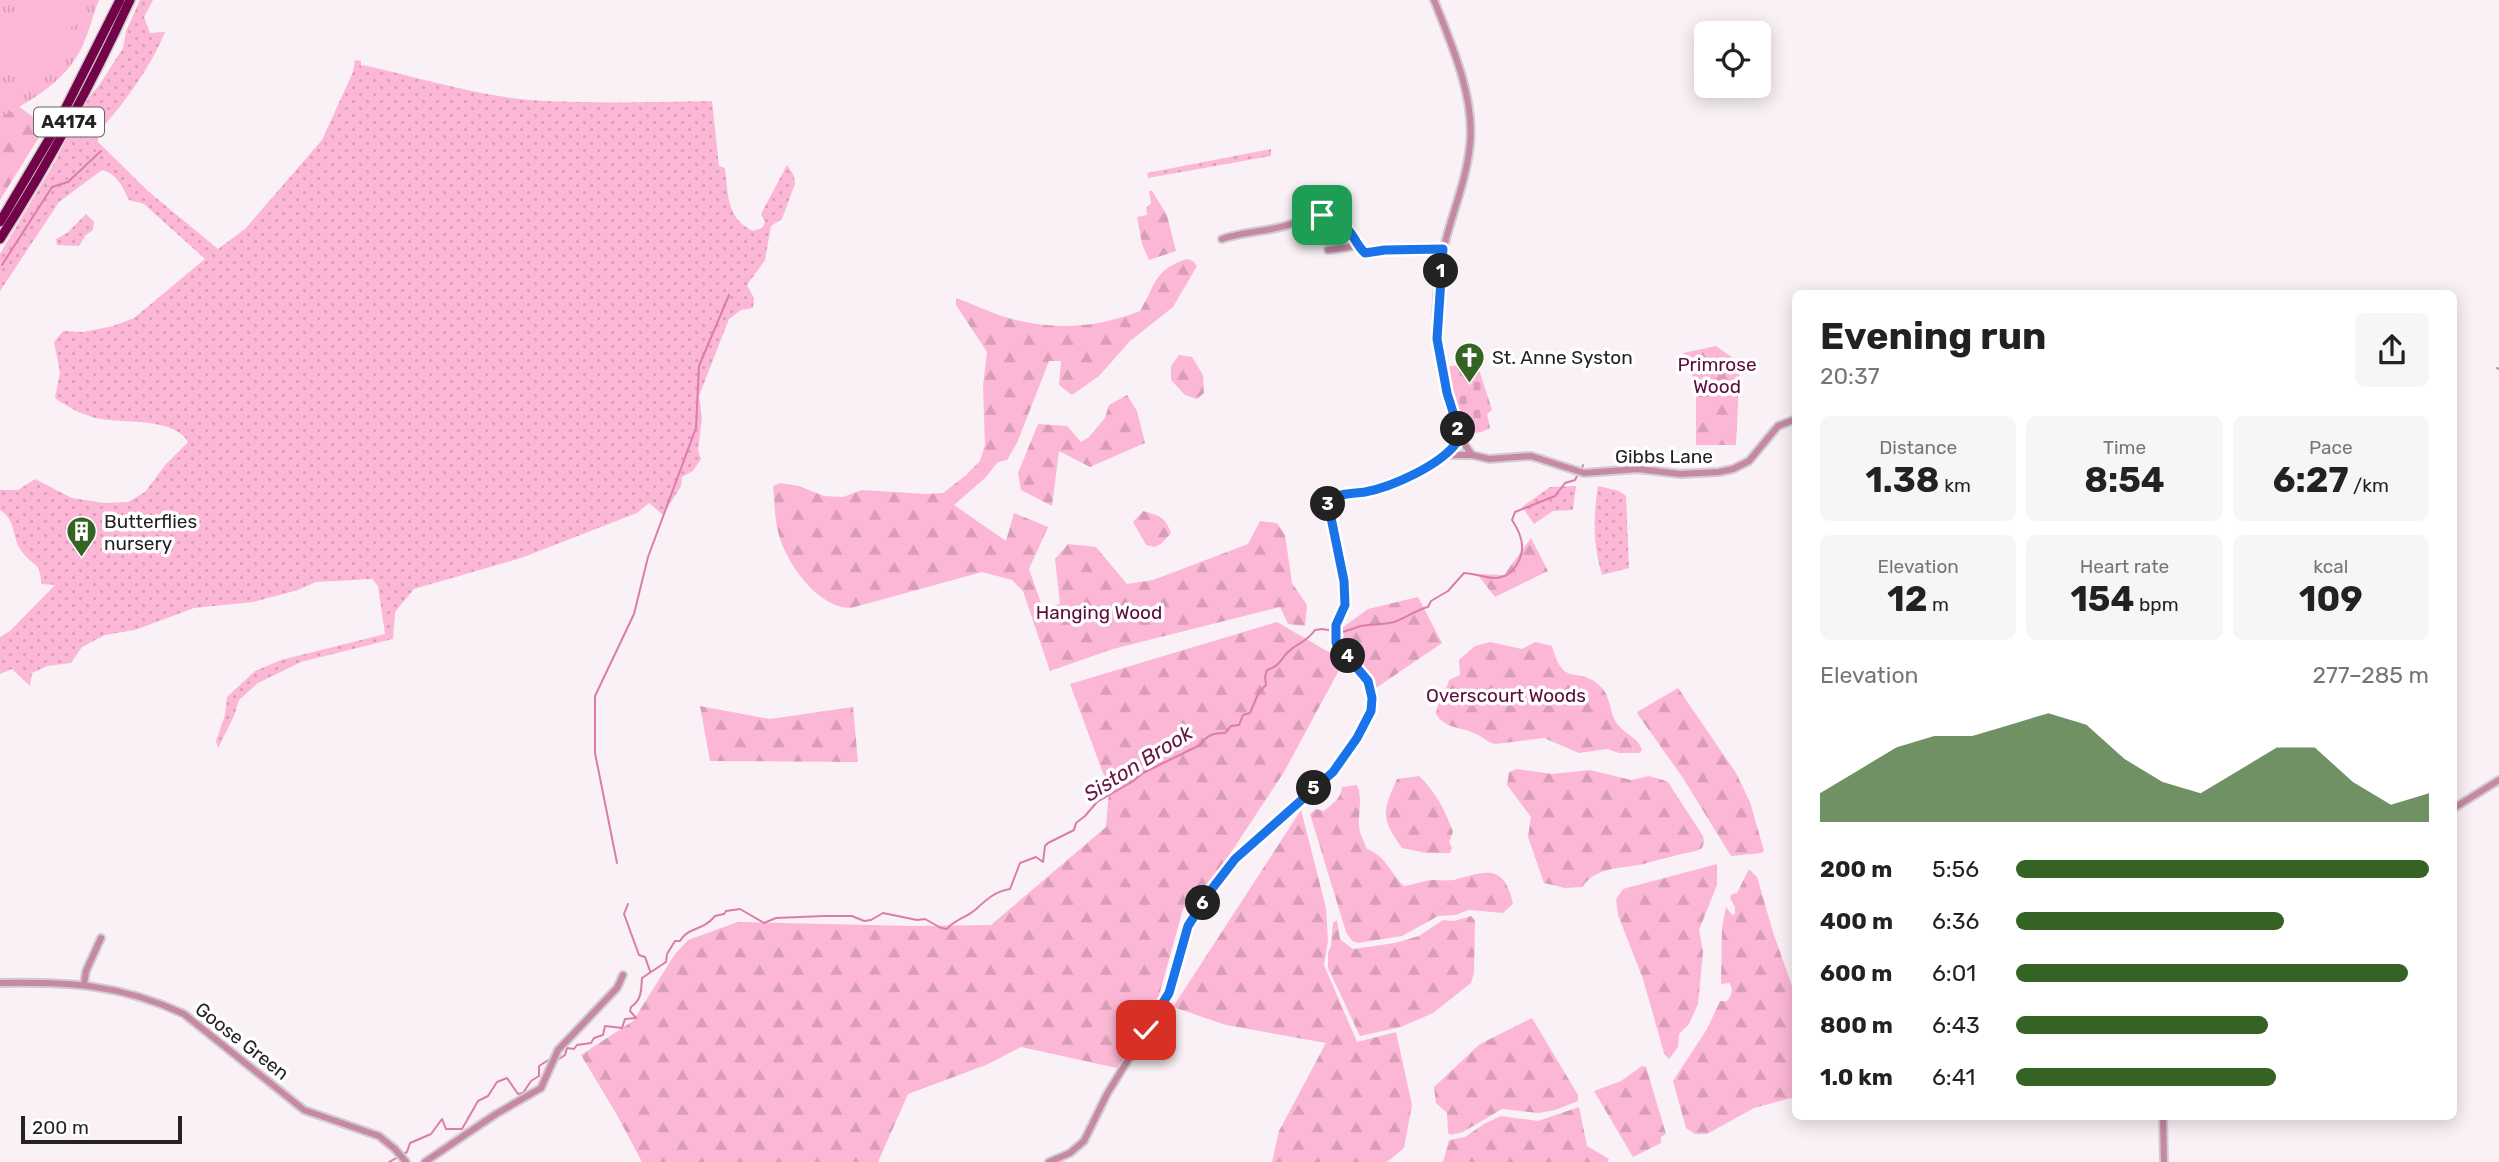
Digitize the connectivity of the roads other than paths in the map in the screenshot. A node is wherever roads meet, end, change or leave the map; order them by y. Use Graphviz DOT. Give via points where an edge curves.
graph roads {
  1 [pos="120,0"];
  2 [pos="130,0"];
  3 [pos="1434,0"];
  4 [pos="0,222"];
  5 [pos="0,239"];
  6 [pos="1222,239"];
  7 [pos="1357,247"];
  8 [pos="1443,249"];
  9 [pos="1328,250"];
  10 [pos="1792,421"];
  11 [pos="1458,435"];
  12 [pos="1446,455"];
  13 [pos="1472,455"];
  14 [pos="2499,780"];
  15 [pos="2457,806"];
  16 [pos="101,938"];
  17 [pos="623,975"];
  18 [pos="0,983"];
  19 [pos="84,984"];
  20 [pos="2163,1120"];
  21 [pos="404,1159"];
  22 [pos="425,1162"];
  23 [pos="1049,1162"];
  24 [pos="2164,1162"];
  1 -- 4 [label="highway, A4174" via="55,129"];
  2 -- 5 [label="highway, A4174" via="102,61"];
  3 -- 8 [label="street" via="1460,67 1471,142"];
  6 -- 7 [label="street" via="1293,224 1317,214 1344,226"];
  7 -- 8 [label="street" via="1365,253"];
  7 -- 9 [label="street"];
  8 -- 11 [label="street" via="1437,339"];
  10 -- 13 [label="street, Gibbs Lane" via="1778,426 1749,461 1719,472 1638,469 1584,473 1531,456 1489,459"];
  11 -- 12 [label="street"];
  11 -- 13 [label="street"];
  12 -- 13 [label="street, Gibbs Lane"];
  12 -- 23 [label="street" via="1389,485 1344,494 1328,503 1344,581 1345,605 1336,632 1339,648 1371,690 1366,723 1333,772 1235,859 1211,890 1188,926 1169,993 1084,1141"];
  14 -- 15 [label="street"];
  16 -- 19 [label="street"];
  17 -- 22 [label="street" via="617,988 558,1050 541,1088"];
  18 -- 19 [label="street, Goose Green"];
  19 -- 21 [label="street, Goose Green" via="128,993 184,1014 304,1110 379,1136"];
  20 -- 24 [label="street"];
}
